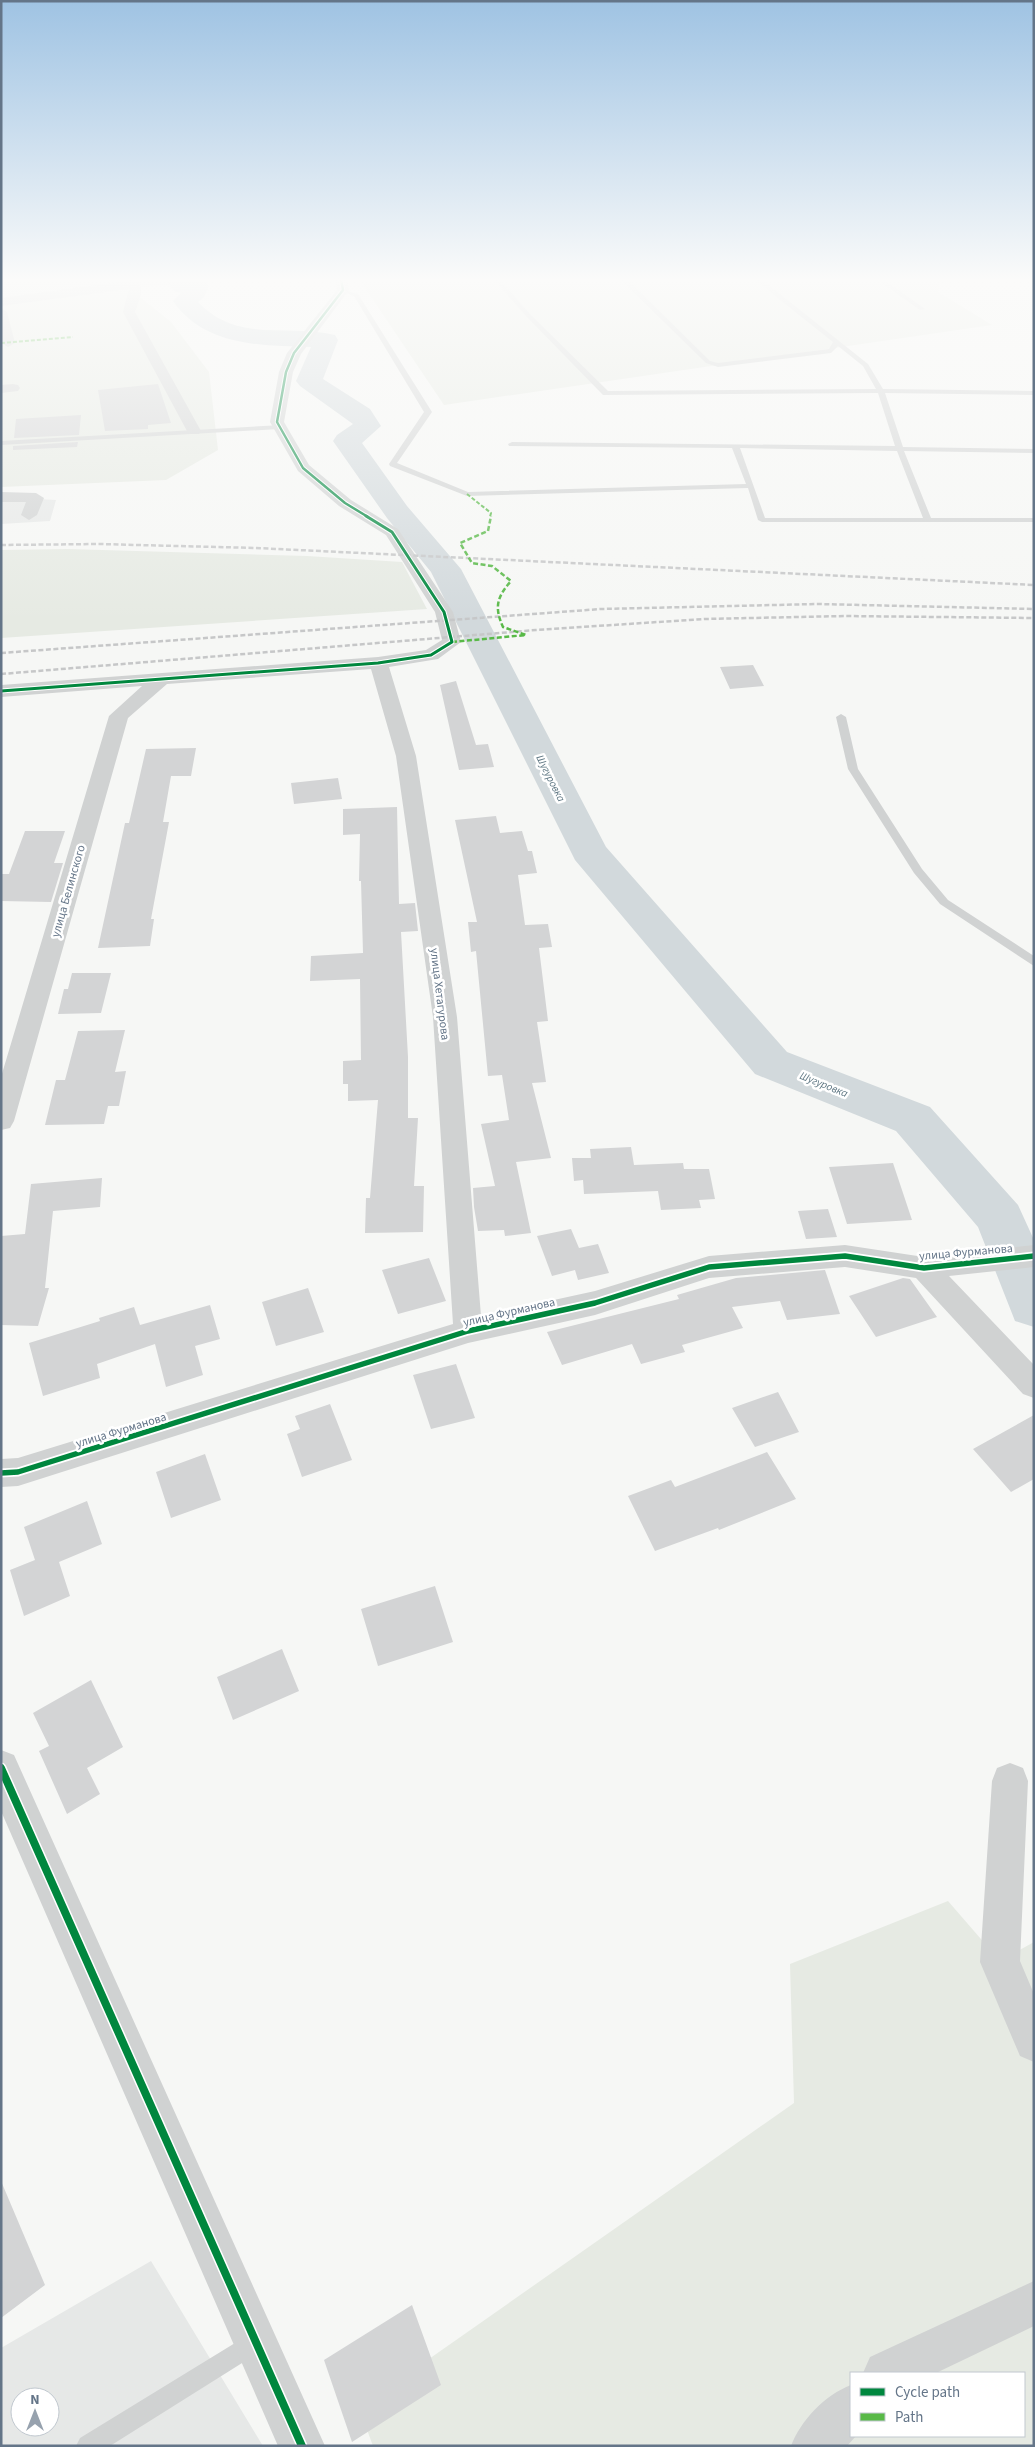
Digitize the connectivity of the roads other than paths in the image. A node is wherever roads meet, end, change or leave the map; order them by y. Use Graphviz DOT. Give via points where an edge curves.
graph roads {
  1 [pos="173,393"];
  2 [pos="282,393"];
  3 [pos="416,393"];
  4 [pos="605,393"];
  5 [pos="680,393"];
  6 [pos="882,393"];
  7 [pos="280,427"];
  8 [pos="194,432"];
  9 [pos="1,443"];
  10 [pos="512,444"];
  11 [pos="735,446"];
  12 [pos="900,450"];
  13 [pos="1034,451"];
  14 [pos="751,486"];
  15 [pos="1,497"];
  16 [pos="29,514"];
  17 [pos="928,520"];
  18 [pos="1034,520"];
  19 [pos="378,663"];
  20 [pos="162,679"];
  21 [pos="1,691"];
  22 [pos="841,717"];
  23 [pos="1034,962"];
  24 [pos="1,1121"];
  25 [pos="1034,1256"];
  26 [pos="924,1268"];
  27 [pos="468,1331"];
  28 [pos="1034,1386"];
  29 [pos="1,1472"];
  30 [pos="1,1768"];
  31 [pos="1010,1781"];
  32 [pos="1034,2042"];
  33 [pos="1034,2303"];
  34 [pos="255,2342"];
  35 [pos="888,2372"];
  36 [pos="850,2409"];
  37 [pos="88,2446"];
  38 [pos="302,2446"];
  39 [pos="814,2446"];
  1 -- 8 [label="street"];
  2 -- 7 [label="street" via="276,422"];
  3 -- 14 [label="lane" via="428,412 393,464 467,494"];
  4 -- 5 [label="lane"];
  6 -- 12 [label="lane"];
  7 -- 8 [label="lane"];
  7 -- 19 [label="street" via="303,468 345,503 392,532 444,612 452,642 431,655"];
  8 -- 9 [label="lane"];
  10 -- 11 [label="lane"];
  11 -- 12 [label="lane"];
  11 -- 14 [label="lane"];
  12 -- 13 [label="lane"];
  12 -- 17 [label="lane"];
  14 -- 17 [label="lane" via="762,520"];
  15 -- 16 [label="street" via="36,498"];
  17 -- 18 [label="lane"];
  19 -- 20 [label="street"];
  19 -- 27 [label="street, улица Хетагурова" via="406,756 445,1017"];
  20 -- 21 [label="street"];
  20 -- 24 [label="street, улица Белинского" via="119,716"];
  22 -- 23 [label="lane" via="853,769 918,871 944,902"];
  25 -- 26 [label="street, улица Фурманова"];
  26 -- 27 [label="street, улица Фурманова" via="845,1256 709,1267 595,1303"];
  26 -- 28 [label="street"];
  27 -- 29 [label="street, улица Фурманова" via="18,1472"];
  30 -- 34 [label="street"];
  31 -- 32 [label="street" via="1000,1962"];
  33 -- 35 [label="street"];
  34 -- 37 [label="lane"];
  34 -- 38 [label="street"];
  36 -- 39 [label="street"];
}
